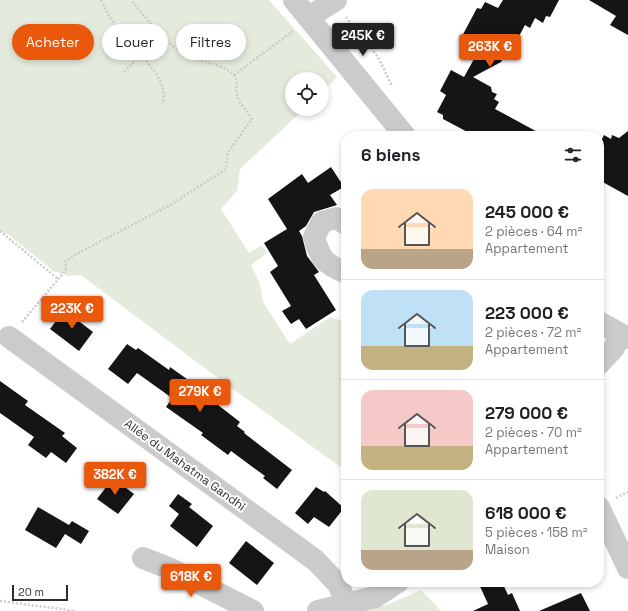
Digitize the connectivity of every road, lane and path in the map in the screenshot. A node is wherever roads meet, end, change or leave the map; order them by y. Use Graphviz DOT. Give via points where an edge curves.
graph roads {
  1 [pos="101,0"];
  2 [pos="131,0"];
  3 [pos="294,0"];
  4 [pos="335,1"];
  5 [pos="309,17"];
  6 [pos="115,24"];
  7 [pos="153,24"];
  8 [pos="168,40"];
  9 [pos="135,60"];
  10 [pos="145,60"];
  11 [pos="124,72"];
  12 [pos="234,75"];
  13 [pos="393,88"];
  14 [pos="162,104"];
  15 [pos="401,131"];
  16 [pos="341,221"];
  17 [pos="0,231"];
  18 [pos="341,271"];
  19 [pos="58,279"];
  20 [pos="604,325"];
  21 [pos="9,337"];
  22 [pos="624,337"];
  23 [pos="604,359"];
  24 [pos="604,518"];
  25 [pos="143,558"];
  26 [pos="628,568"];
  27 [pos="390,587"];
  28 [pos="0,600"];
  29 [pos="348,605"];
  30 [pos="76,611"];
  31 [pos="253,611"];
  32 [pos="318,611"];
  1 -- 6 [label="path"];
  2 -- 7 [label="path"];
  3 -- 5 [label="street"];
  4 -- 5 [label="street"];
  4 -- 13 [label="path" via="378,57"];
  5 -- 12 [label="path"];
  5 -- 15 [label="street"];
  8 -- 12 [label="path" via="174,48 189,56 225,68"];
  9 -- 11 [label="path"];
  10 -- 14 [label="path" via="159,78 164,90"];
  12 -- 19 [label="path" via="238,85 236,93 252,119 228,152 226,169 172,204 71,257 65,262 66,270"];
  16 -- 18 [label="street" via="336,218 322,222 314,237 319,254 328,265"];
  17 -- 19 [label="path"];
  19 -- 21 [label="path"];
  20 -- 22 [label="street"];
  21 -- 29 [label="street, Allée du Mahatma Gandhi" via="315,560 338,584"];
  22 -- 23 [label="street"];
  24 -- 26 [label="street"];
  25 -- 31 [label="street" via="171,569"];
  27 -- 29 [label="street" via="374,597"];
  28 -- 30 [label="path"];
  29 -- 32 [label="street"];
}
